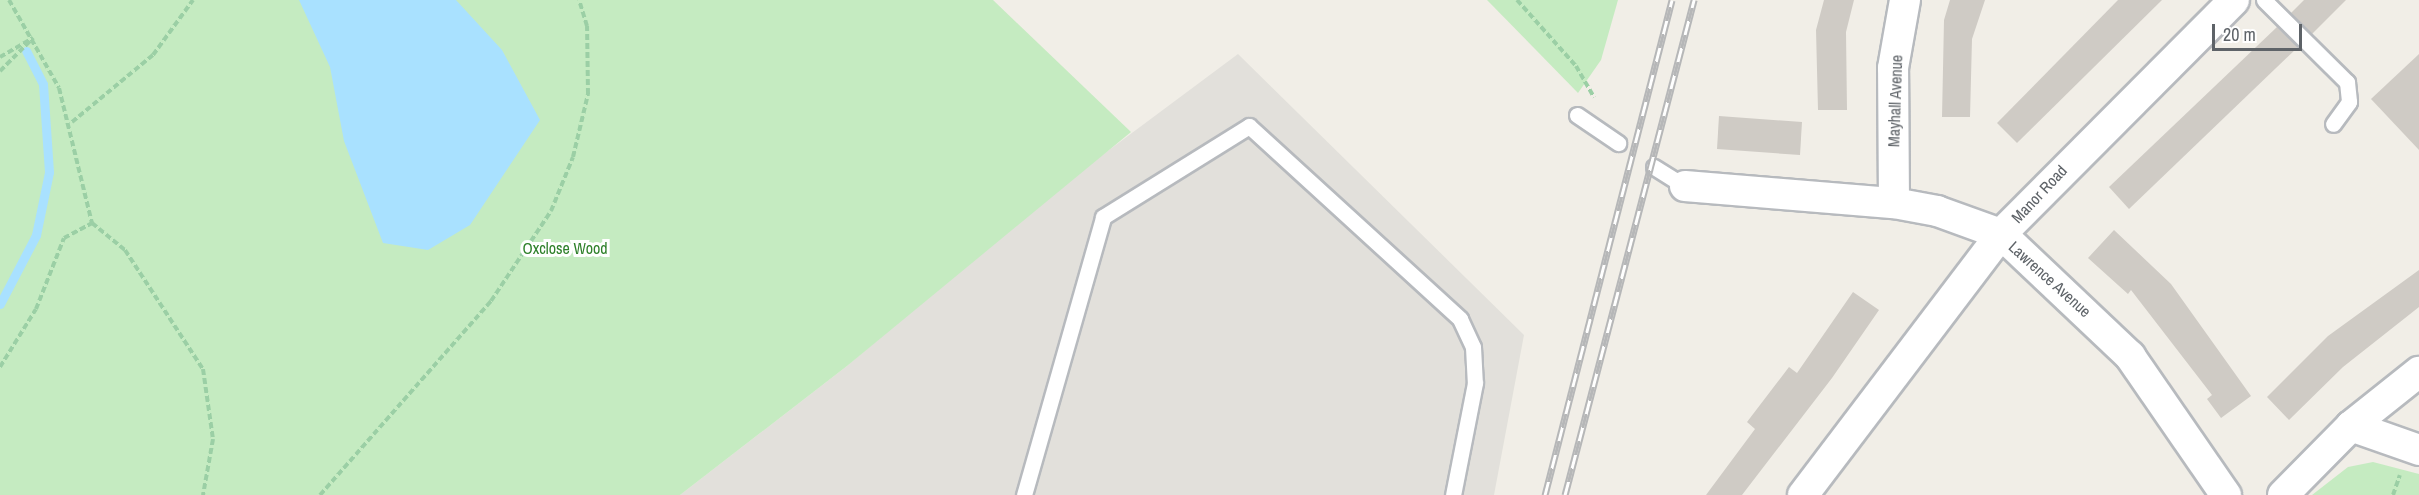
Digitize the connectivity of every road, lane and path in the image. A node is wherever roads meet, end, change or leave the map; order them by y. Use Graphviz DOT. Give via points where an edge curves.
graph roads {
  1 [pos="9,0"];
  2 [pos="194,0"];
  3 [pos="579,0"];
  4 [pos="1516,0"];
  5 [pos="1905,0"];
  6 [pos="2234,0"];
  7 [pos="2264,0"];
  8 [pos="33,38"];
  9 [pos="0,57"];
  10 [pos="0,71"];
  11 [pos="1577,116"];
  12 [pos="72,122"];
  13 [pos="2333,124"];
  14 [pos="1612,139"];
  15 [pos="1654,167"];
  16 [pos="1685,186"];
  17 [pos="1894,203"];
  18 [pos="92,223"];
  19 [pos="2001,234"];
  20 [pos="0,367"];
  21 [pos="2419,372"];
  22 [pos="2350,426"];
  23 [pos="2419,450"];
  24 [pos="203,495"];
  25 [pos="320,495"];
  26 [pos="1024,495"];
  27 [pos="1453,495"];
  28 [pos="1803,495"];
  29 [pos="2226,495"];
  30 [pos="2283,495"];
  1 -- 8 [label="path"];
  2 -- 12 [label="path" via="153,55"];
  3 -- 25 [label="path" via="587,26 588,94 573,157 551,211 491,301"];
  4 -- 14 [label="path" via="1576,66 1603,112"];
  5 -- 17 [label="street, Mayhall Avenue" via="1893,68"];
  6 -- 19 [label="street, Manor Road"];
  7 -- 13 [label="lane" via="2347,82 2349,102"];
  8 -- 9 [label="path"];
  8 -- 10 [label="path"];
  8 -- 12 [label="path"];
  11 -- 14 [label="lane"];
  12 -- 18 [label="path" via="78,174"];
  15 -- 16 [label="lane"];
  16 -- 17 [label="street, Lawrence Avenue"];
  17 -- 19 [label="street, Lawrence Avenue" via="1937,211"];
  18 -- 20 [label="path" via="64,238 36,309"];
  18 -- 24 [label="path" via="125,250 203,369 213,439"];
  19 -- 28 [label="street, Manor Road"];
  19 -- 29 [label="street, Lawrence Avenue" via="2130,356"];
  21 -- 22 [label="street"];
  22 -- 23 [label="street"];
  22 -- 30 [label="street"];
  26 -- 27 [label="lane" via="1103,217 1249,126 1460,319 1473,347 1475,383"];
}
